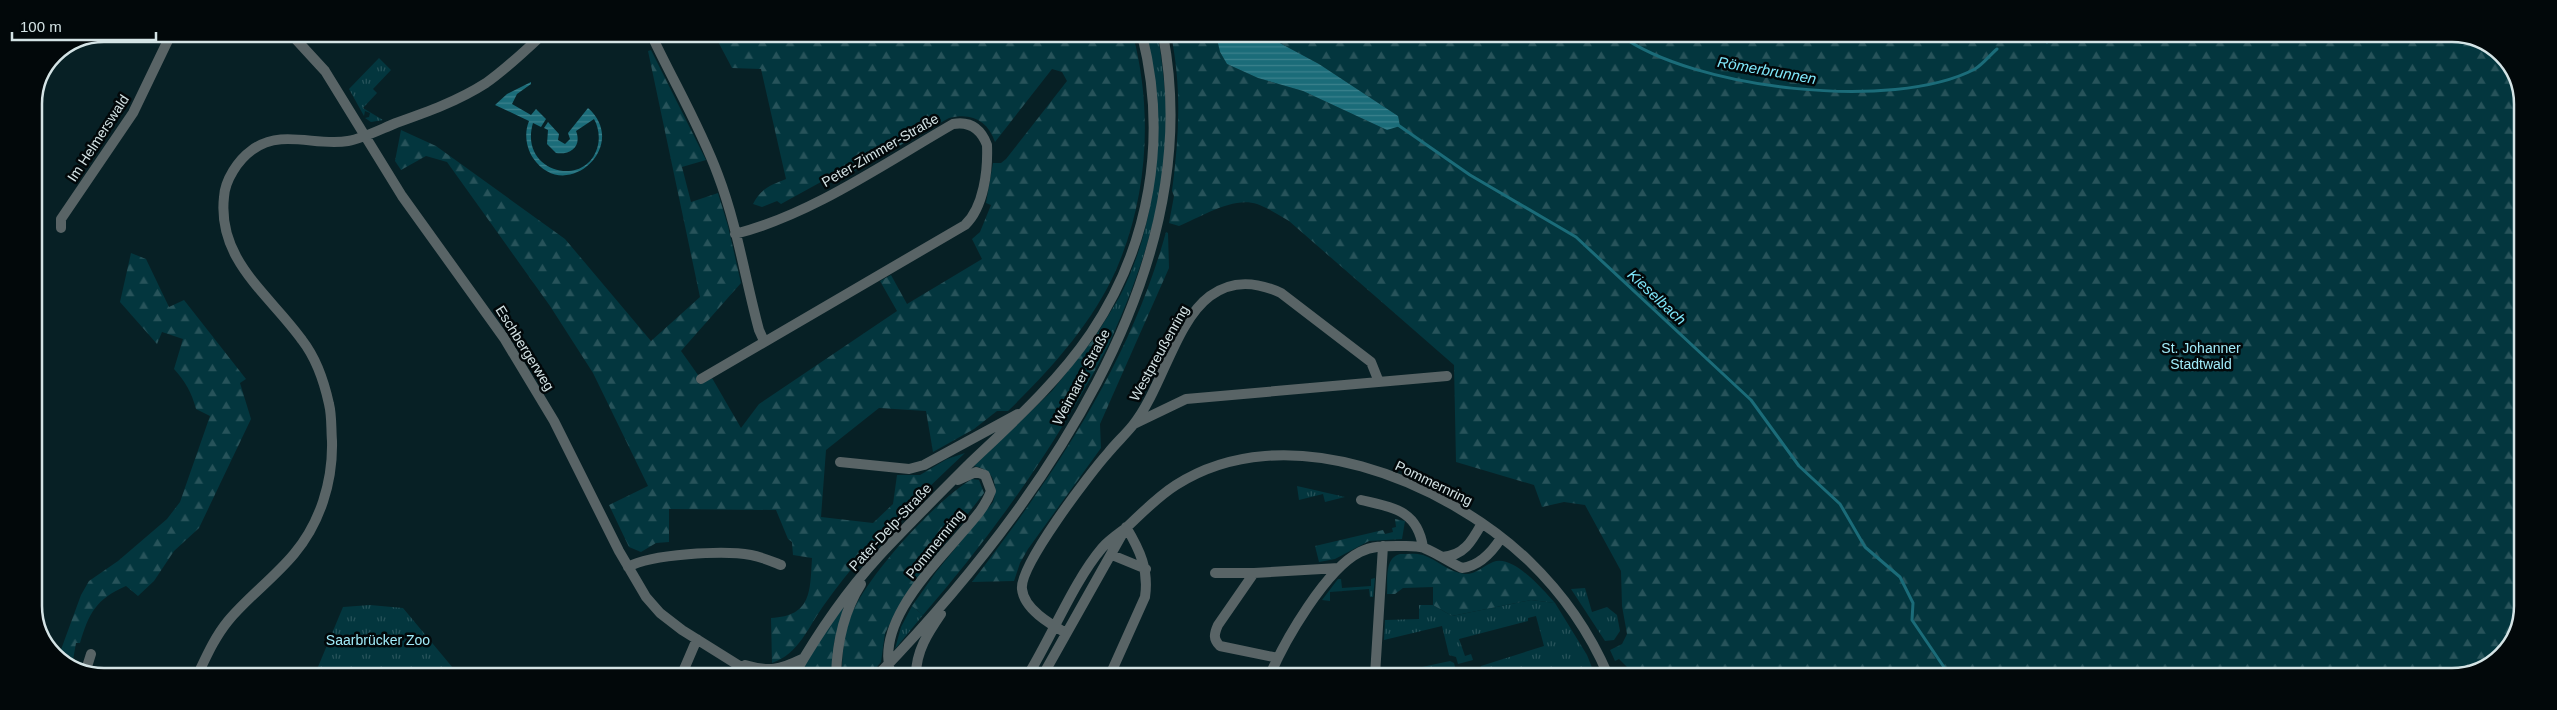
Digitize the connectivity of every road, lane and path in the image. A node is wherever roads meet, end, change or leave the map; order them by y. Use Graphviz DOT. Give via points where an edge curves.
graph roads {
  1 [pos="167,42"];
  2 [pos="298,42"];
  3 [pos="534,42"];
  4 [pos="655,42"];
  5 [pos="1143,42"];
  6 [pos="1164,42"];
  7 [pos="364,136"];
  8 [pos="61,228"];
  9 [pos="735,234"];
  10 [pos="764,341"];
  11 [pos="1447,376"];
  12 [pos="701,380"];
  13 [pos="1379,382"];
  14 [pos="1024,412"];
  15 [pos="1133,425"];
  16 [pos="840,462"];
  17 [pos="945,489"];
  18 [pos="1361,500"];
  19 [pos="1482,523"];
  20 [pos="1126,527"];
  21 [pos="1501,538"];
  22 [pos="1383,546"];
  23 [pos="1423,547"];
  24 [pos="1112,555"];
  25 [pos="1442,557"];
  26 [pos="878,558"];
  27 [pos="781,565"];
  28 [pos="628,567"];
  29 [pos="1339,568"];
  30 [pos="1146,569"];
  31 [pos="1215,573"];
  32 [pos="1254,573"];
  33 [pos="960,583"];
  34 [pos="1055,627"];
  35 [pos="1066,633"];
  36 [pos="697,639"];
  37 [pos="87,656"];
  38 [pos="1278,658"];
  39 [pos="803,659"];
  40 [pos="86,664"];
  41 [pos="739,664"];
  42 [pos="201,668"];
  43 [pos="685,668"];
  44 [pos="745,668"];
  45 [pos="756,668"];
  46 [pos="782,668"];
  47 [pos="798,668"];
  48 [pos="837,668"];
  49 [pos="890,668"];
  50 [pos="892,668"];
  51 [pos="916,668"];
  52 [pos="1032,668"];
  53 [pos="1047,668"];
  54 [pos="1113,668"];
  55 [pos="1273,668"];
  56 [pos="1375,668"];
  57 [pos="1604,668"];
  1 -- 8 [label="street, Im Helmerswald" via="133,113 61,219"];
  2 -- 7 [label="street, Eschbergerweg" via="325,72"];
  3 -- 7 [label="street" via="506,67 471,91 447,104"];
  4 -- 9 [label="street" via="706,144"];
  5 -- 14 [label="street, Pater-Delp-Straße" via="1150,74 1153,142 1150,187 1136,243 1116,293 1091,334"];
  6 -- 33 [label="street, Weimarer Straße" via="1169,74 1171,142 1161,213 1141,283 1112,349 1068,432 1036,482"];
  7 -- 28 [label="street, Eschbergerweg" via="402,196 520,364 554,421"];
  7 -- 42 [label="street" via="335,144 301,138 267,143 252,150 224,189 227,241 256,287 303,341 323,381 330,407 332,456 321,510 306,538 227,622 212,643"];
  9 -- 10 [label="street"];
  9 -- 10 [label="street, Peter-Zimmer-Straße" via="754,229 823,198 953,124 974,126 987,144 979,200 975,212 964,225"];
  10 -- 12 [label="street, Peter-Zimmer-Straße"];
  11 -- 13 [label="street, Westpreußenring"];
  13 -- 15 [label="street, Westpreußenring" via="1186,399 1170,404"];
  13 -- 15 [label="street, Westpreußenring" via="1371,362 1281,293 1257,284 1231,285 1208,297 1192,315 1156,388"];
  14 -- 16 [label="street, Pater-Delp-Straße" via="924,465 909,469"];
  14 -- 17 [label="street, Pater-Delp-Straße"];
  15 -- 34 [label="street, Westpreußenring" via="1092,472 1024,574 1024,597"];
  17 -- 26 [label="street, Pater-Delp-Straße"];
  17 -- 49 [label="street, Pommernring" via="976,472 985,475 991,491 980,512 909,599 891,635"];
  18 -- 23 [label="street" via="1409,516 1417,525"];
  19 -- 20 [label="street, Pommernring" via="1428,492 1377,471 1326,459 1278,456 1238,460 1193,475 1154,500"];
  19 -- 21 [label="street, Pommernring"];
  19 -- 25 [label="street" via="1462,552 1453,557"];
  20 -- 24 [label="street, Pommernring"];
  20 -- 30 [label="street"];
  20 -- 34 [label="street, Pommernring" via="1096,555"];
  21 -- 25 [label="street" via="1491,553 1469,567 1462,568"];
  21 -- 57 [label="street, Pommernring" via="1533,565 1560,595"];
  22 -- 23 [label="street"];
  22 -- 29 [label="street" via="1361,551"];
  22 -- 56 [label="street"];
  23 -- 25 [label="street"];
  24 -- 30 [label="street"];
  24 -- 35 [label="street, Pommernring"];
  26 -- 39 [label="street, Pater-Delp-Straße" via="849,592"];
  26 -- 48 [label="street" via="848,608"];
  27 -- 28 [label="street" via="749,554 722,554 654,558"];
  28 -- 36 [label="street, Eschbergerweg" via="660,613"];
  29 -- 32 [label="street"];
  29 -- 38 [label="street" via="1312,602"];
  30 -- 54 [label="street" via="1145,597"];
  31 -- 32 [label="street"];
  32 -- 38 [label="street" via="1218,625 1214,634 1216,642 1220,646"];
  33 -- 50 [label="street, Weimarer Straße"];
  33 -- 51 [label="street" via="924,638"];
  34 -- 35 [label="street, Westpreußenring"];
  34 -- 52 [label="street, Pommernring"];
  35 -- 53 [label="street, Pommernring"];
  36 -- 41 [label="street, Eschbergerweg"];
  36 -- 43 [label="street"];
  37 -- 40 [label="street"];
  38 -- 55 [label="street"];
  39 -- 46 [label="street, Eschbergerweg"];
  39 -- 47 [label="street, Pater-Delp-Straße"];
  41 -- 44 [label="street, Eschbergerweg"];
  41 -- 45 [label="street, Eschbergerweg"];
}
